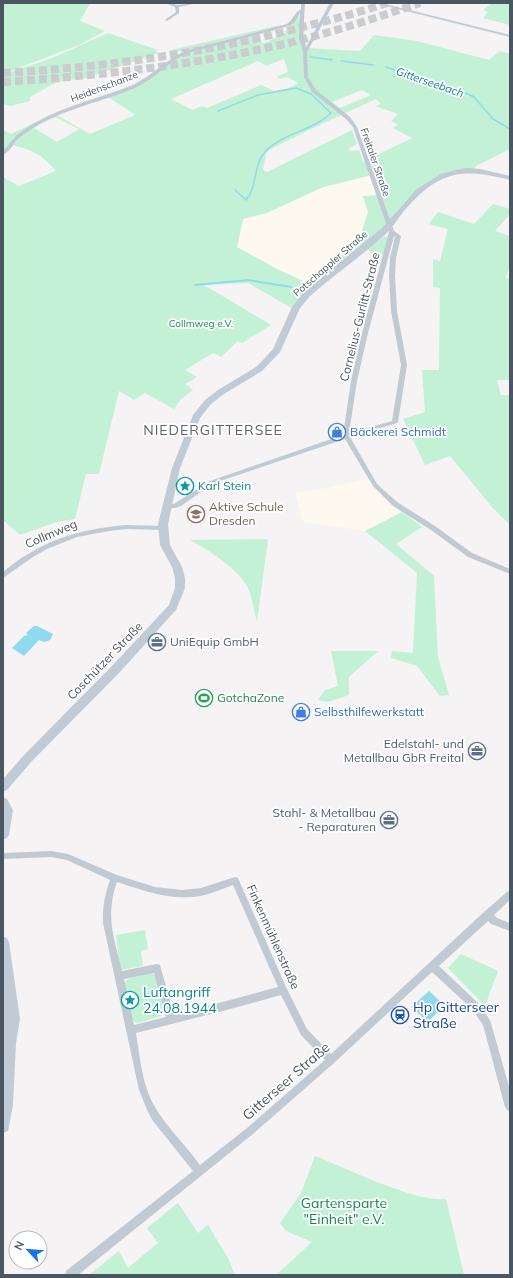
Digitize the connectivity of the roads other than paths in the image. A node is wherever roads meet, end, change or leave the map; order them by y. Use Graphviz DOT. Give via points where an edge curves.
graph roads {
  1 [pos="168,3"];
  2 [pos="196,3"];
  3 [pos="303,3"];
  4 [pos="332,3"];
  5 [pos="376,3"];
  6 [pos="398,3"];
  7 [pos="177,6"];
  8 [pos="392,7"];
  9 [pos="302,10"];
  10 [pos="167,20"];
  11 [pos="510,36"];
  12 [pos="305,52"];
  13 [pos="3,154"];
  14 [pos="510,178"];
  15 [pos="390,229"];
  16 [pos="346,436"];
  17 [pos="167,505"];
  18 [pos="163,532"];
  19 [pos="510,572"];
  20 [pos="3,576"];
  21 [pos="3,787"];
  22 [pos="3,802"];
  23 [pos="3,835"];
  24 [pos="3,856"];
  25 [pos="115,878"];
  26 [pos="510,895"];
  27 [pos="487,916"];
  28 [pos="510,927"];
  29 [pos="3,942"];
  30 [pos="432,967"];
  31 [pos="118,976"];
  32 [pos="283,990"];
  33 [pos="171,1019"];
  34 [pos="130,1030"];
  35 [pos="331,1060"];
  36 [pos="510,1107"];
  37 [pos="3,1126"];
  38 [pos="199,1171"];
  39 [pos="70,1275"];
  1 -- 7 [label="street"];
  2 -- 7 [label="street"];
  3 -- 9 [label="street, Freitaler Straße"];
  4 -- 12 [label="street"];
  5 -- 8 [label="street"];
  6 -- 8 [label="street"];
  7 -- 10 [label="street" via="178,12"];
  8 -- 11 [label="street"];
  9 -- 12 [label="street, Freitaler Straße" via="301,37"];
  9 -- 13 [label="street, Heidenschanze" via="288,25 186,52 173,58 139,84 47,118 20,136"];
  12 -- 15 [label="street, Freitaler Straße" via="306,77 314,91 348,118 354,127"];
  14 -- 15 [label="street, Potschappler Straße" via="469,170 446,173 416,195"];
  15 -- 16 [label="street, Cornelius-Gurlitt-Straße" via="391,239 360,353"];
  15 -- 16 [label="street, Freitaler Straße" via="398,236 392,276 394,311 404,365 397,418 390,424"];
  15 -- 17 [label="street, Potschappler Straße" via="307,294 296,307 277,350 259,369 221,392 202,408 177,465"];
  16 -- 17 [label="street" via="220,479 179,504"];
  16 -- 19 [label="street" via="375,485 396,504 470,555"];
  17 -- 18 [label="street, Potschappler Straße"];
  18 -- 20 [label="street, Collmweg" via="126,527 88,531 25,557"];
  18 -- 21 [label="street, Coschützer Straße" via="165,544 180,578 180,588 173,607"];
  22 -- 23 [label="street" via="6,810"];
  24 -- 25 [label="street, Finkenmühlenstraße" via="51,854 68,857"];
  25 -- 31 [label="street" via="106,910"];
  25 -- 32 [label="street, Finkenmühlenstraße" via="155,891 182,894 201,892 235,881"];
  26 -- 27 [label="street, Gitterseer Straße"];
  27 -- 28 [label="street"];
  27 -- 30 [label="street, Gitterseer Straße"];
  29 -- 37 [label="street" via="9,994 6,1024 10,1042"];
  30 -- 35 [label="street, Gitterseer Straße"];
  30 -- 36 [label="street" via="475,1006 487,1023"];
  31 -- 33 [label="street" via="158,968"];
  31 -- 34 [label="street"];
  32 -- 33 [label="street"];
  32 -- 35 [label="street, Finkenmühlenstraße" via="304,1032"];
  33 -- 34 [label="street"];
  34 -- 38 [label="street" via="141,1085 151,1109 165,1131"];
  35 -- 38 [label="street, Gitterseer Straße" via="243,1137"];
  38 -- 39 [label="street, Gitterseer Straße"];
}
